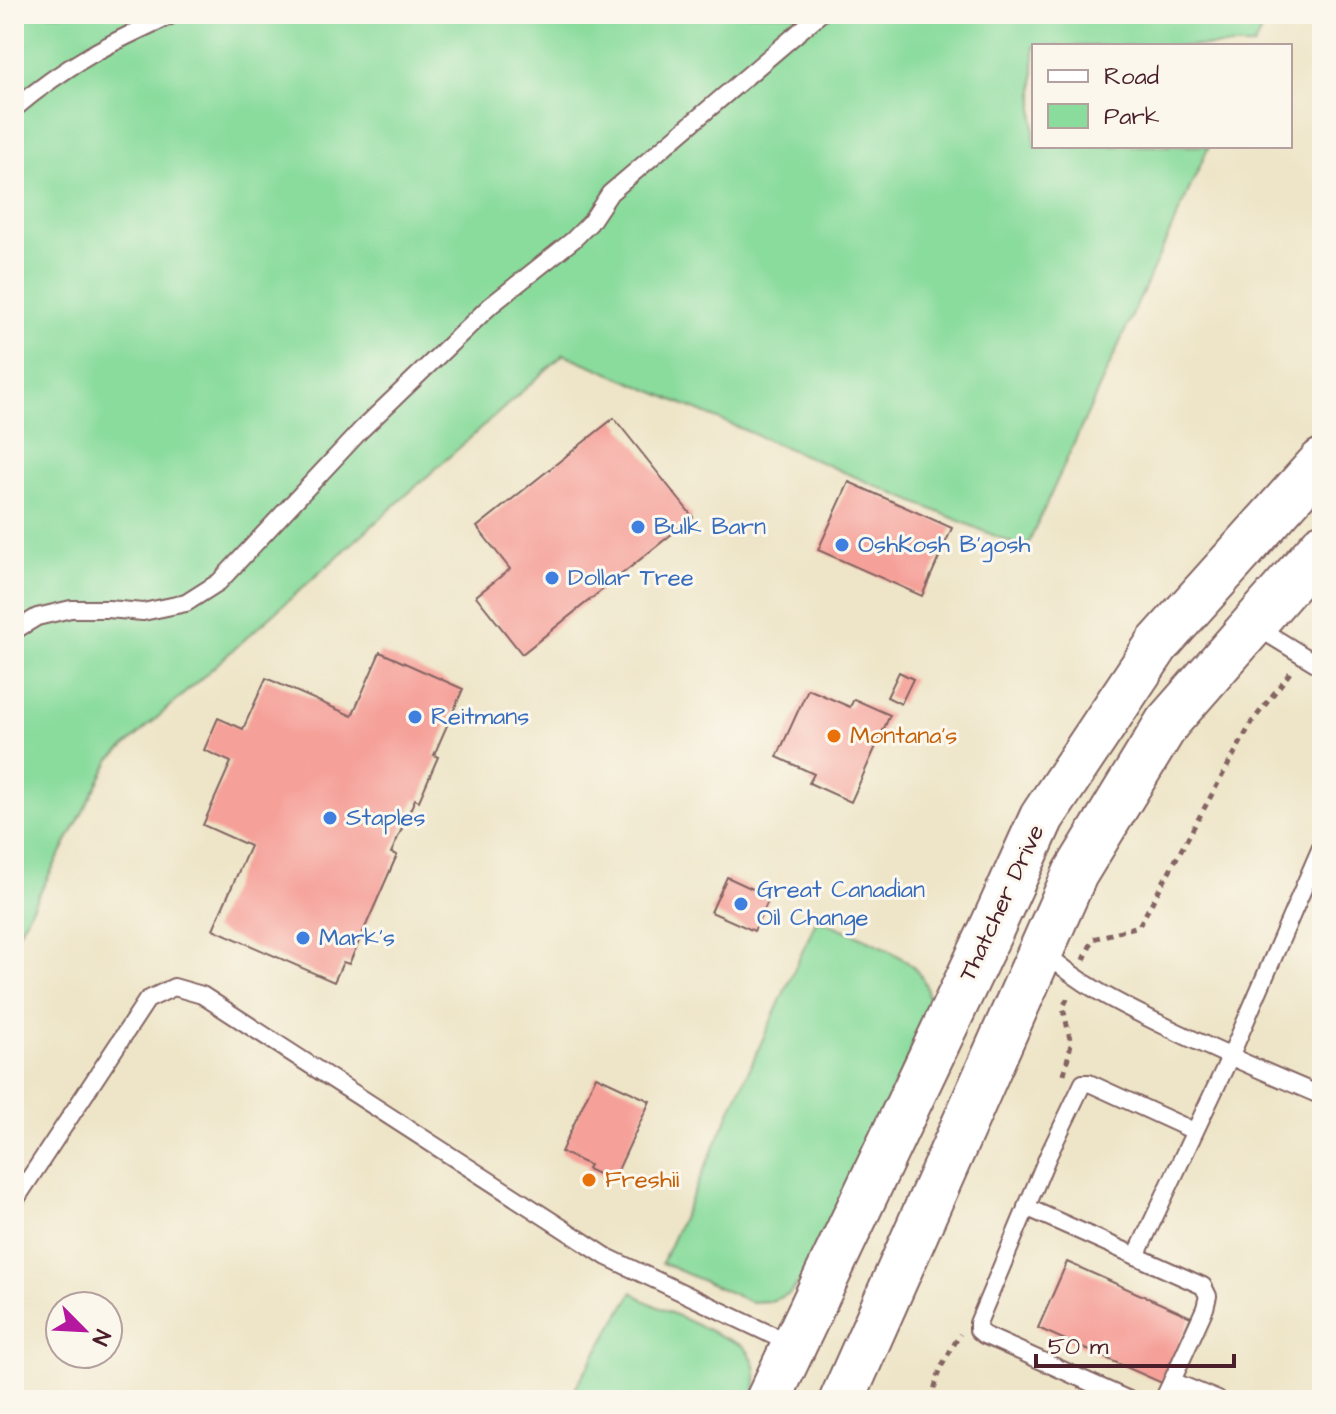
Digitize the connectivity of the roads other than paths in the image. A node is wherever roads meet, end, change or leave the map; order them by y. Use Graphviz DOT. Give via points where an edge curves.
graph roads {
  1 [pos="174,14"];
  2 [pos="820,14"];
  3 [pos="14,109"];
  4 [pos="1322,461"];
  5 [pos="1322,546"];
  6 [pos="1253,625"];
  7 [pos="14,631"];
  8 [pos="1322,667"];
  9 [pos="1322,845"];
  10 [pos="1042,950"];
  11 [pos="1230,1057"];
  12 [pos="1322,1096"];
  13 [pos="1194,1131"];
  14 [pos="14,1202"];
  15 [pos="1026,1207"];
  16 [pos="1136,1256"];
  17 [pos="793,1345"];
  18 [pos="1172,1381"];
  19 [pos="768,1400"];
  20 [pos="842,1400"];
  21 [pos="1129,1400"];
  22 [pos="1163,1400"];
  23 [pos="1218,1400"];
  1 -- 3 [label="lane" via="104,45"];
  2 -- 7 [label="lane" via="610,193 573,240 490,306 361,430 219,582 186,603 143,612 71,609 37,617"];
  4 -- 17 [label="main road, Thatcher Drive" via="1157,645 1042,817"];
  5 -- 6 [label="main road"];
  6 -- 8 [label="lane"];
  6 -- 10 [label="main road" via="1167,723 1075,874"];
  9 -- 11 [label="lane"];
  10 -- 11 [label="lane" via="1103,996"];
  10 -- 20 [label="main road"];
  11 -- 12 [label="lane"];
  11 -- 13 [label="lane"];
  13 -- 15 [label="lane" via="1083,1083"];
  13 -- 16 [label="lane"];
  14 -- 17 [label="lane" via="147,1000 174,987 202,995 607,1257"];
  15 -- 16 [label="lane"];
  15 -- 21 [label="lane" via="978,1330"];
  16 -- 18 [label="lane" via="1203,1286 1208,1296"];
  17 -- 19 [label="main road, Thatcher Drive"];
  18 -- 22 [label="lane"];
  18 -- 23 [label="lane"];
}
